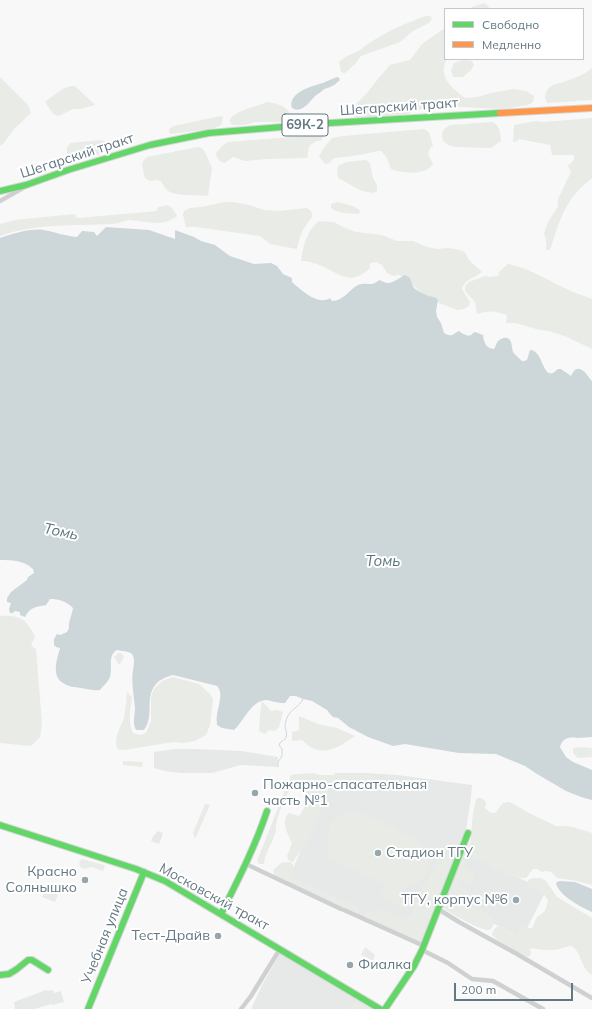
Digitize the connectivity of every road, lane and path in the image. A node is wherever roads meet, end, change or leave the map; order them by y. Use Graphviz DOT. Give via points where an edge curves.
graph roads {
  1 [pos="592,108"];
  2 [pos="26,186"];
  3 [pos="0,191"];
  4 [pos="0,201"];
  5 [pos="267,811"];
  6 [pos="0,825"];
  7 [pos="468,833"];
  8 [pos="246,864"];
  9 [pos="144,872"];
  10 [pos="438,909"];
  11 [pos="221,914"];
  12 [pos="423,948"];
  13 [pos="280,949"];
  14 [pos="48,970"];
  15 [pos="0,975"];
  16 [pos="592,998"];
  17 [pos="88,1009"];
  18 [pos="241,1009"];
  19 [pos="380,1009"];
  20 [pos="385,1009"];
  21 [pos="543,1009"];
  1 -- 2 [label="main road, Шегарский тракт / 69К-2" via="330,123 209,133 150,145 68,170"];
  2 -- 3 [label="main road, Шегарский тракт / 69К-2"];
  2 -- 4 [label="street"];
  5 -- 8 [label="main road"];
  6 -- 9 [label="main road, Московский тракт"];
  7 -- 10 [label="main road"];
  8 -- 11 [label="main road"];
  8 -- 12 [label="street"];
  9 -- 11 [label="main road, Московский тракт" via="174,886"];
  9 -- 17 [label="main road, Учебная улица"];
  10 -- 12 [label="main road"];
  10 -- 16 [label="street"];
  11 -- 13 [label="main road, Московский тракт"];
  12 -- 20 [label="main road"];
  12 -- 21 [label="street" via="472,980 493,981"];
  13 -- 18 [label="street"];
  13 -- 19 [label="main road, Московский тракт"];
  14 -- 15 [label="main road" via="28,960 9,974"];
}
